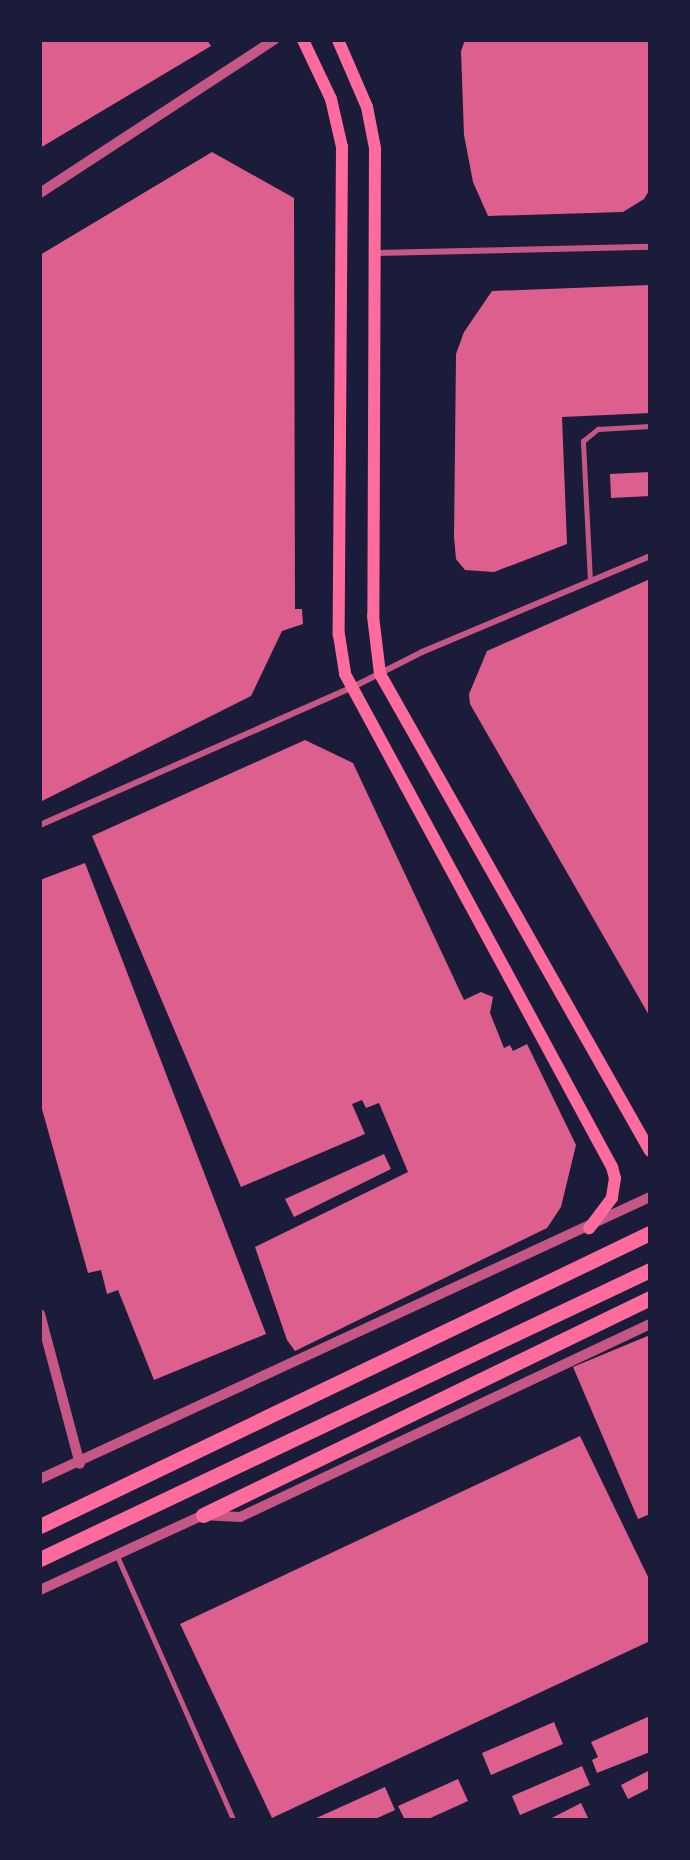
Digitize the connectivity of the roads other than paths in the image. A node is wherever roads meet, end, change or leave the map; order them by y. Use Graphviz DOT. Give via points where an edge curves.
graph roads {
  1 [pos="274,40"];
  2 [pos="303,40"];
  3 [pos="338,40"];
  4 [pos="40,193"];
  5 [pos="650,247"];
  6 [pos="376,253"];
  7 [pos="650,426"];
  8 [pos="650,556"];
  9 [pos="590,581"];
  10 [pos="380,674"];
  11 [pos="351,688"];
  12 [pos="40,825"];
  13 [pos="650,1151"];
  14 [pos="650,1197"];
  15 [pos="589,1228"];
  16 [pos="650,1233"];
  17 [pos="650,1270"];
  18 [pos="650,1298"];
  19 [pos="40,1314"];
  20 [pos="650,1324"];
  21 [pos="80,1464"];
  22 [pos="40,1479"];
  23 [pos="203,1515"];
  24 [pos="40,1526"];
  25 [pos="117,1556"];
  26 [pos="40,1559"];
  27 [pos="40,1590"];
  28 [pos="234,1820"];
  1 -- 4 [label="street"];
  2 -- 11 [label="main road" via="331,99 342,147 339,635"];
  3 -- 6 [label="main road" via="372,124"];
  5 -- 6 [label="street"];
  6 -- 10 [label="main road" via="373,616"];
  7 -- 9 [label="lane" via="598,429 583,441"];
  8 -- 9 [label="street"];
  9 -- 10 [label="street" via="422,652"];
  10 -- 11 [label="street"];
  10 -- 13 [label="main road"];
  11 -- 12 [label="street"];
  11 -- 15 [label="main road" via="612,1167 612,1198"];
  14 -- 15 [label="street"];
  15 -- 21 [label="street"];
  16 -- 24 [label="highway"];
  17 -- 26 [label="highway"];
  18 -- 23 [label="highway"];
  19 -- 21 [label="street"];
  20 -- 23 [label="street" via="240,1517"];
  21 -- 22 [label="street"];
  23 -- 25 [label="street"];
  25 -- 27 [label="street"];
  25 -- 28 [label="lane"];
}
